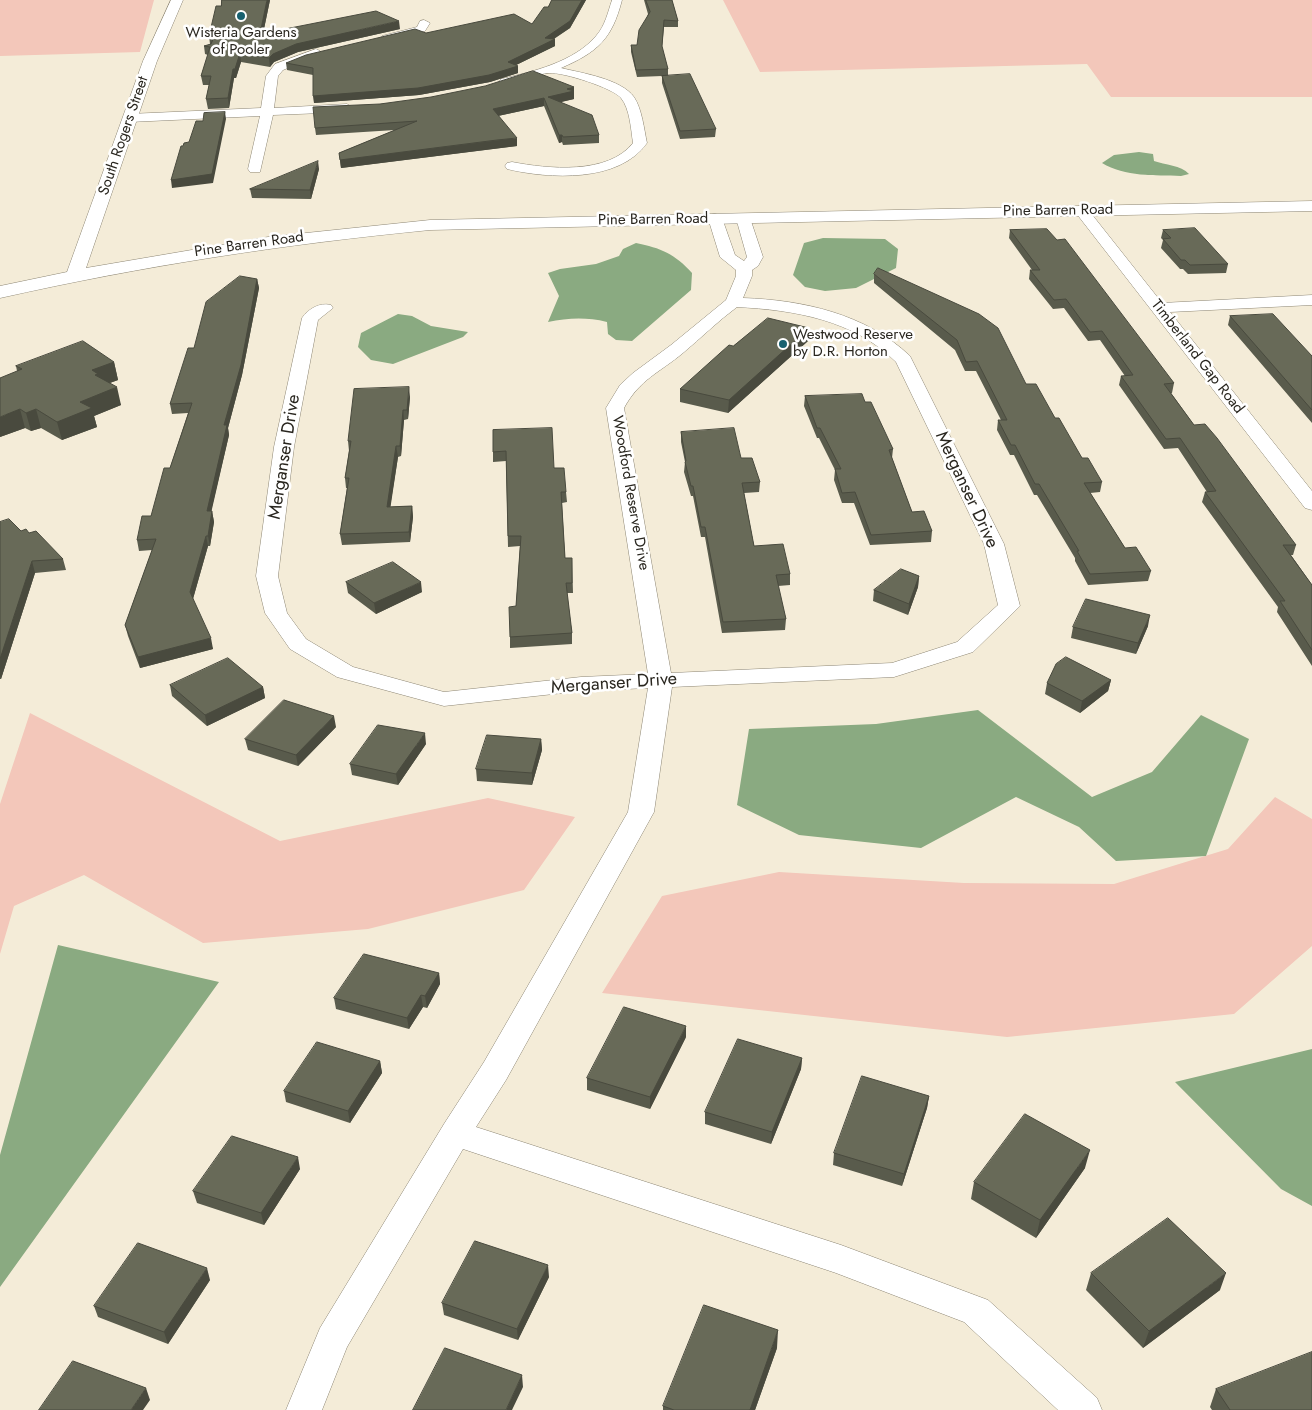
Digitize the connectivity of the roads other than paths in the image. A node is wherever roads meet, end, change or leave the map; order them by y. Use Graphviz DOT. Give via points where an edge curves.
graph roads {
  1 [pos="176,0"];
  2 [pos="617,0"];
  3 [pos="424,23"];
  4 [pos="372,41"];
  5 [pos="328,51"];
  6 [pos="548,69"];
  7 [pos="492,86"];
  8 [pos="360,107"];
  9 [pos="267,111"];
  10 [pos="129,118"];
  11 [pos="512,166"];
  12 [pos="256,169"];
  13 [pos="1312,206"];
  14 [pos="1081,210"];
  15 [pos="715,218"];
  16 [pos="743,218"];
  17 [pos="744,268"];
  18 [pos="75,274"];
  19 [pos="0,292"];
  20 [pos="1312,300"];
  21 [pos="733,302"];
  22 [pos="325,308"];
  23 [pos="1158,308"];
  24 [pos="1312,504"];
  25 [pos="661,680"];
  26 [pos="456,1133"];
  27 [pos="304,1410"];
  28 [pos="1084,1410"];
  1 -- 10 [label="main road, South Rogers Street"];
  2 -- 6 [label="street" via="610,24 600,40"];
  3 -- 4 [label="street" via="421,29"];
  5 -- 9 [label="street" via="302,56 279,67 272,76"];
  6 -- 7 [label="street"];
  6 -- 11 [label="street" via="603,84 628,98 640,143 627,157 583,170 544,171"];
  8 -- 9 [label="street"];
  9 -- 10 [label="street"];
  9 -- 12 [label="street"];
  10 -- 18 [label="main road, South Rogers Street"];
  13 -- 14 [label="main road, Pine Barren Road"];
  14 -- 16 [label="main road, Pine Barren Road"];
  14 -- 23 [label="street, Timberland Gap Road"];
  15 -- 16 [label="main road, Pine Barren Road"];
  15 -- 17 [label="street" via="728,257"];
  15 -- 18 [label="main road, Pine Barren Road" via="430,225 345,232"];
  16 -- 17 [label="street, Woodford Reserve Drive" via="755,256 752,263"];
  17 -- 21 [label="street, Woodford Reserve Drive"];
  18 -- 19 [label="main road, Pine Barren Road"];
  20 -- 23 [label="street"];
  21 -- 25 [label="street, Woodford Reserve Drive" via="639,377 626,389 616,408"];
  21 -- 25 [label="street, Merganser Drive" via="763,302 822,314 866,331 894,348 904,360 994,544 1009,606 965,647 894,670"];
  22 -- 25 [label="street, Merganser Drive" via="309,321 284,447 267,576 276,613 298,644 345,672 444,699 581,684"];
  23 -- 24 [label="street, Timberland Gap Road"];
  25 -- 26 [label="street, Woodford Reserve Drive" via="641,812 495,1071"];
  26 -- 27 [label="street, Woodford Reserve Drive" via="333,1340"];
  26 -- 28 [label="street" via="841,1260 976,1311"];
}
